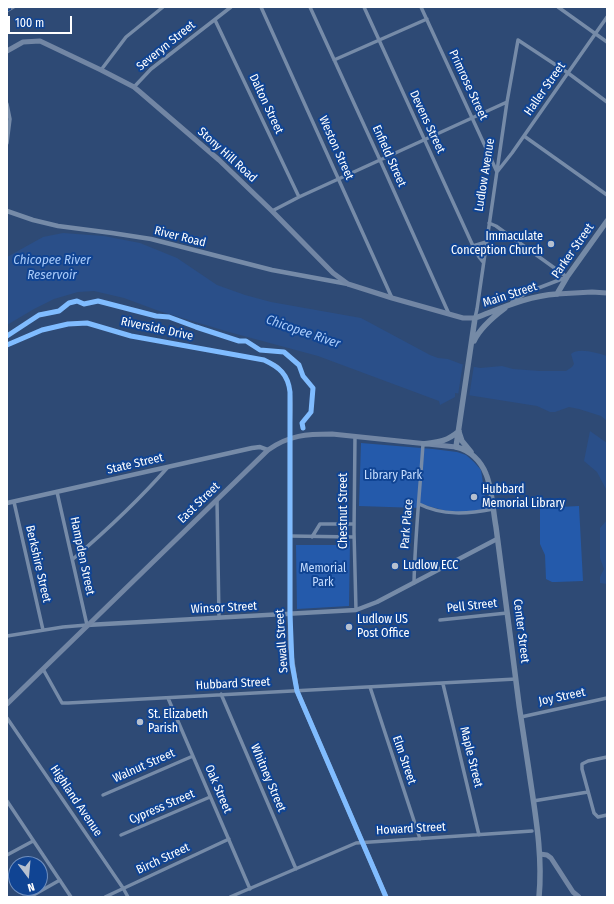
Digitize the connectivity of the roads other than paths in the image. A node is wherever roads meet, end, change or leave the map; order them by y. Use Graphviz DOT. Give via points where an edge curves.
graph roads {
  1 [pos="163,7"];
  2 [pos="231,7"];
  3 [pos="260,7"];
  4 [pos="310,7"];
  5 [pos="364,7"];
  6 [pos="422,7"];
  7 [pos="558,7"];
  8 [pos="607,17"];
  9 [pos="427,19"];
  10 [pos="215,20"];
  11 [pos="595,34"];
  12 [pos="379,40"];
  13 [pos="607,42"];
  14 [pos="7,51"];
  15 [pos="334,60"];
  16 [pos="101,70"];
  17 [pos="568,74"];
  18 [pos="134,87"];
  19 [pos="507,102"];
  20 [pos="607,102"];
  21 [pos="7,104"];
  22 [pos="472,118"];
  23 [pos="7,135"];
  24 [pos="524,136"];
  25 [pos="424,140"];
  26 [pos="7,143"];
  27 [pos="380,160"];
  28 [pos="497,172"];
  29 [pos="338,178"];
  30 [pos="607,195"];
  31 [pos="299,197"];
  32 [pos="7,211"];
  33 [pos="272,211"];
  34 [pos="607,221"];
  35 [pos="488,223"];
  36 [pos="486,242"];
  37 [pos="473,246"];
  38 [pos="483,262"];
  39 [pos="567,277"];
  40 [pos="348,284"];
  41 [pos="607,293"];
  42 [pos="557,294"];
  43 [pos="392,298"];
  44 [pos="510,304"];
  45 [pos="422,307"];
  46 [pos="449,314"];
  47 [pos="474,318"];
  48 [pos="7,344"];
  49 [pos="471,347"];
  50 [pos="459,431"];
  51 [pos="355,436"];
  52 [pos="290,438"];
  53 [pos="423,444"];
  54 [pos="456,447"];
  55 [pos="268,450"];
  56 [pos="476,458"];
  57 [pos="168,467"];
  58 [pos="57,492"];
  59 [pos="217,499"];
  60 [pos="14,502"];
  61 [pos="7,503"];
  62 [pos="419,504"];
  63 [pos="493,510"];
  64 [pos="354,524"];
  65 [pos="290,536"];
  66 [pos="312,536"];
  67 [pos="354,537"];
  68 [pos="497,539"];
  69 [pos="73,559"];
  70 [pos="414,582"];
  71 [pos="356,610"];
  72 [pos="507,613"];
  73 [pos="290,614"];
  74 [pos="218,618"];
  75 [pos="440,620"];
  76 [pos="87,625"];
  77 [pos="43,630"];
  78 [pos="7,636"];
  79 [pos="43,669"];
  80 [pos="516,679"];
  81 [pos="443,684"];
  82 [pos="370,687"];
  83 [pos="297,691"];
  84 [pos="222,694"];
  85 [pos="168,698"];
  86 [pos="607,698"];
  87 [pos="7,704"];
  88 [pos="521,717"];
  89 [pos="7,718"];
  90 [pos="193,756"];
  91 [pos="607,757"];
  92 [pos="588,792"];
  93 [pos="103,795"];
  94 [pos="210,797"];
  95 [pos="7,801"];
  96 [pos="533,801"];
  97 [pos="607,815"];
  98 [pos="532,832"];
  99 [pos="121,835"];
  100 [pos="479,835"];
  101 [pos="420,838"];
  102 [pos="229,839"];
  103 [pos="33,841"];
  104 [pos="362,842"];
  105 [pos="540,854"];
  106 [pos="7,855"];
  107 [pos="296,869"];
  108 [pos="60,880"];
  109 [pos="123,888"];
  110 [pos="250,889"];
  111 [pos="30,897"];
  112 [pos="71,897"];
  113 [pos="105,897"];
  114 [pos="128,897"];
  115 [pos="230,897"];
  116 [pos="386,897"];
  117 [pos="538,897"];
  118 [pos="579,897"];
  1 -- 16 [label="street" via="126,37"];
  2 -- 10 [label="street, Severyn Street"];
  3 -- 29 [label="street, Weston Street"];
  4 -- 15 [label="street, Enfield Street"];
  5 -- 12 [label="street, Devens Street"];
  6 -- 9 [label="street, Primrose Street"];
  7 -- 11 [label="street"];
  8 -- 11 [label="street, Haller Street"];
  9 -- 12 [label="street"];
  9 -- 22 [label="street, Primrose Street"];
  10 -- 18 [label="street, Severyn Street" via="163,59"];
  10 -- 31 [label="street, Dalton Street"];
  11 -- 13 [label="street"];
  11 -- 17 [label="street, Haller Street"];
  12 -- 15 [label="street"];
  12 -- 25 [label="street, Devens Street"];
  14 -- 16 [label="main road, Stony Hill Road" via="23,42 40,41"];
  15 -- 27 [label="street, Enfield Street"];
  16 -- 18 [label="main road, Stony Hill Road"];
  17 -- 19 [label="street, Ludlow Avenue" via="518,40"];
  17 -- 20 [label="street"];
  17 -- 24 [label="street, Haller Street"];
  18 -- 33 [label="main road, Stony Hill Road" via="219,160"];
  19 -- 22 [label="street"];
  19 -- 28 [label="street, Ludlow Avenue"];
  21 -- 23 [label="street" via="10,119"];
  22 -- 25 [label="street"];
  22 -- 28 [label="street, Primrose Street"];
  23 -- 26 [label="street"];
  24 -- 28 [label="street, Haller Street"];
  24 -- 30 [label="street"];
  25 -- 27 [label="street"];
  25 -- 37 [label="street, Devens Street"];
  27 -- 29 [label="street"];
  27 -- 46 [label="street, Enfield Street"];
  28 -- 35 [label="street, Ludlow Avenue"];
  29 -- 31 [label="street"];
  29 -- 43 [label="street, Weston Street"];
  31 -- 33 [label="street"];
  32 -- 40 [label="street, River Road" via="58,226 151,239 272,270"];
  33 -- 40 [label="main road, Stony Hill Road" via="333,273"];
  34 -- 39 [label="main road, Parker Street"];
  35 -- 36 [label="street, Ludlow Avenue"];
  35 -- 39 [label="street" via="496,226"];
  36 -- 37 [label="street"];
  36 -- 38 [label="street, Ludlow Avenue"];
  37 -- 38 [label="street, Devens Street"];
  38 -- 47 [label="street, Ludlow Avenue"];
  39 -- 42 [label="main road, Parker Street"];
  39 -- 44 [label="street" via="524,294"];
  40 -- 43 [label="main road, Stony Hill Road"];
  41 -- 42 [label="main road, Main Street"];
  42 -- 44 [label="main road, Main Street"];
  43 -- 45 [label="main road, Stony Hill Road"];
  44 -- 47 [label="main road, Main Street"];
  44 -- 49 [label="main road" via="478,334"];
  45 -- 46 [label="main road, Main Street"];
  46 -- 47 [label="main road, Main Street"];
  47 -- 49 [label="main road, Ludlow Avenue"];
  48 -- 52 [label="street, Riverside Drive" via="42,330 87,323 131,336 264,360 277,366 290,387"];
  49 -- 50 [label="main road, Ludlow Avenue"];
  50 -- 53 [label="main road" via="448,440"];
  50 -- 54 [label="main road"];
  50 -- 56 [label="main road" via="463,442"];
  51 -- 52 [label="main road, East Street" via="320,434"];
  51 -- 53 [label="main road, East Street"];
  51 -- 64 [label="street, Chestnut Street"];
  52 -- 55 [label="main road, East Street"];
  52 -- 65 [label="street, Sewall Street"];
  53 -- 54 [label="main road, East Street"];
  53 -- 62 [label="street, Park Place"];
  54 -- 56 [label="main road, Center Street"];
  55 -- 57 [label="street, State Street" via="257,447"];
  55 -- 59 [label="main road, East Street"];
  56 -- 63 [label="main road, Center Street" via="487,475"];
  57 -- 58 [label="street, State Street"];
  57 -- 69 [label="street" via="125,512"];
  58 -- 60 [label="street, State Street"];
  58 -- 69 [label="street, Hampden Street"];
  59 -- 74 [label="street"];
  59 -- 76 [label="main road, East Street"];
  60 -- 61 [label="street, State Street"];
  60 -- 77 [label="street, Berkshire Street"];
  62 -- 63 [label="street" via="437,511 460,514"];
  62 -- 70 [label="street, Park Place"];
  63 -- 68 [label="main road, Center Street"];
  64 -- 66 [label="street" via="320,524"];
  64 -- 67 [label="street, Chestnut Street"];
  65 -- 66 [label="street"];
  65 -- 73 [label="street, Sewall Street"];
  66 -- 67 [label="street"];
  67 -- 71 [label="street, Chestnut Street"];
  68 -- 70 [label="street, Winsor Street"];
  68 -- 72 [label="main road, Center Street"];
  69 -- 76 [label="street, Hampden Street"];
  70 -- 71 [label="street, Winsor Street"];
  71 -- 73 [label="street, Winsor Street"];
  72 -- 75 [label="street, Pell Street"];
  72 -- 80 [label="main road, Center Street"];
  73 -- 74 [label="street, Winsor Street"];
  73 -- 83 [label="street, Sewall Street" via="292,664"];
  74 -- 76 [label="street, Winsor Street"];
  76 -- 77 [label="street, Winsor Street"];
  76 -- 79 [label="main road, East Street"];
  77 -- 78 [label="street, Winsor Street"];
  79 -- 85 [label="street, Hubbard Street" via="62,703"];
  79 -- 87 [label="main road, East Street"];
  80 -- 81 [label="street, Hubbard Street"];
  80 -- 88 [label="main road, Center Street"];
  81 -- 82 [label="street, Hubbard Street"];
  81 -- 100 [label="street, Maple Street"];
  82 -- 83 [label="street, Hubbard Street"];
  82 -- 101 [label="street, Elm Street"];
  83 -- 84 [label="street, Hubbard Street"];
  83 -- 104 [label="street, Sewall Street"];
  84 -- 85 [label="street, Hubbard Street"];
  84 -- 107 [label="street, Whitney Street"];
  85 -- 90 [label="street, Oak Street"];
  86 -- 88 [label="street, Joy Street"];
  88 -- 96 [label="main road, Center Street"];
  89 -- 109 [label="street, Highland Avenue"];
  90 -- 93 [label="street, Walnut Street"];
  90 -- 94 [label="street, Oak Street"];
  91 -- 92 [label="street" via="582,764"];
  92 -- 96 [label="street"];
  92 -- 97 [label="street" via="596,816"];
  94 -- 99 [label="street, Cypress Street"];
  94 -- 102 [label="street, Oak Street"];
  95 -- 103 [label="street"];
  96 -- 105 [label="main road, Center Street"];
  98 -- 100 [label="street, Howard Street"];
  100 -- 101 [label="street, Howard Street"];
  101 -- 104 [label="street, Howard Street"];
  102 -- 109 [label="street, Birch Street"];
  102 -- 110 [label="street, Oak Street"];
  103 -- 106 [label="street"];
  103 -- 108 [label="street"];
  104 -- 107 [label="street, Howard Street"];
  104 -- 116 [label="street, Sewall Street"];
  105 -- 117 [label="main road, Center Street"];
  105 -- 118 [label="main road" via="551,858"];
  107 -- 110 [label="street, Howard Street"];
  108 -- 111 [label="street"];
  108 -- 112 [label="street"];
  109 -- 113 [label="street, Birch Street"];
  109 -- 114 [label="street, Highland Avenue"];
  110 -- 115 [label="street, Howard Street"];
}
